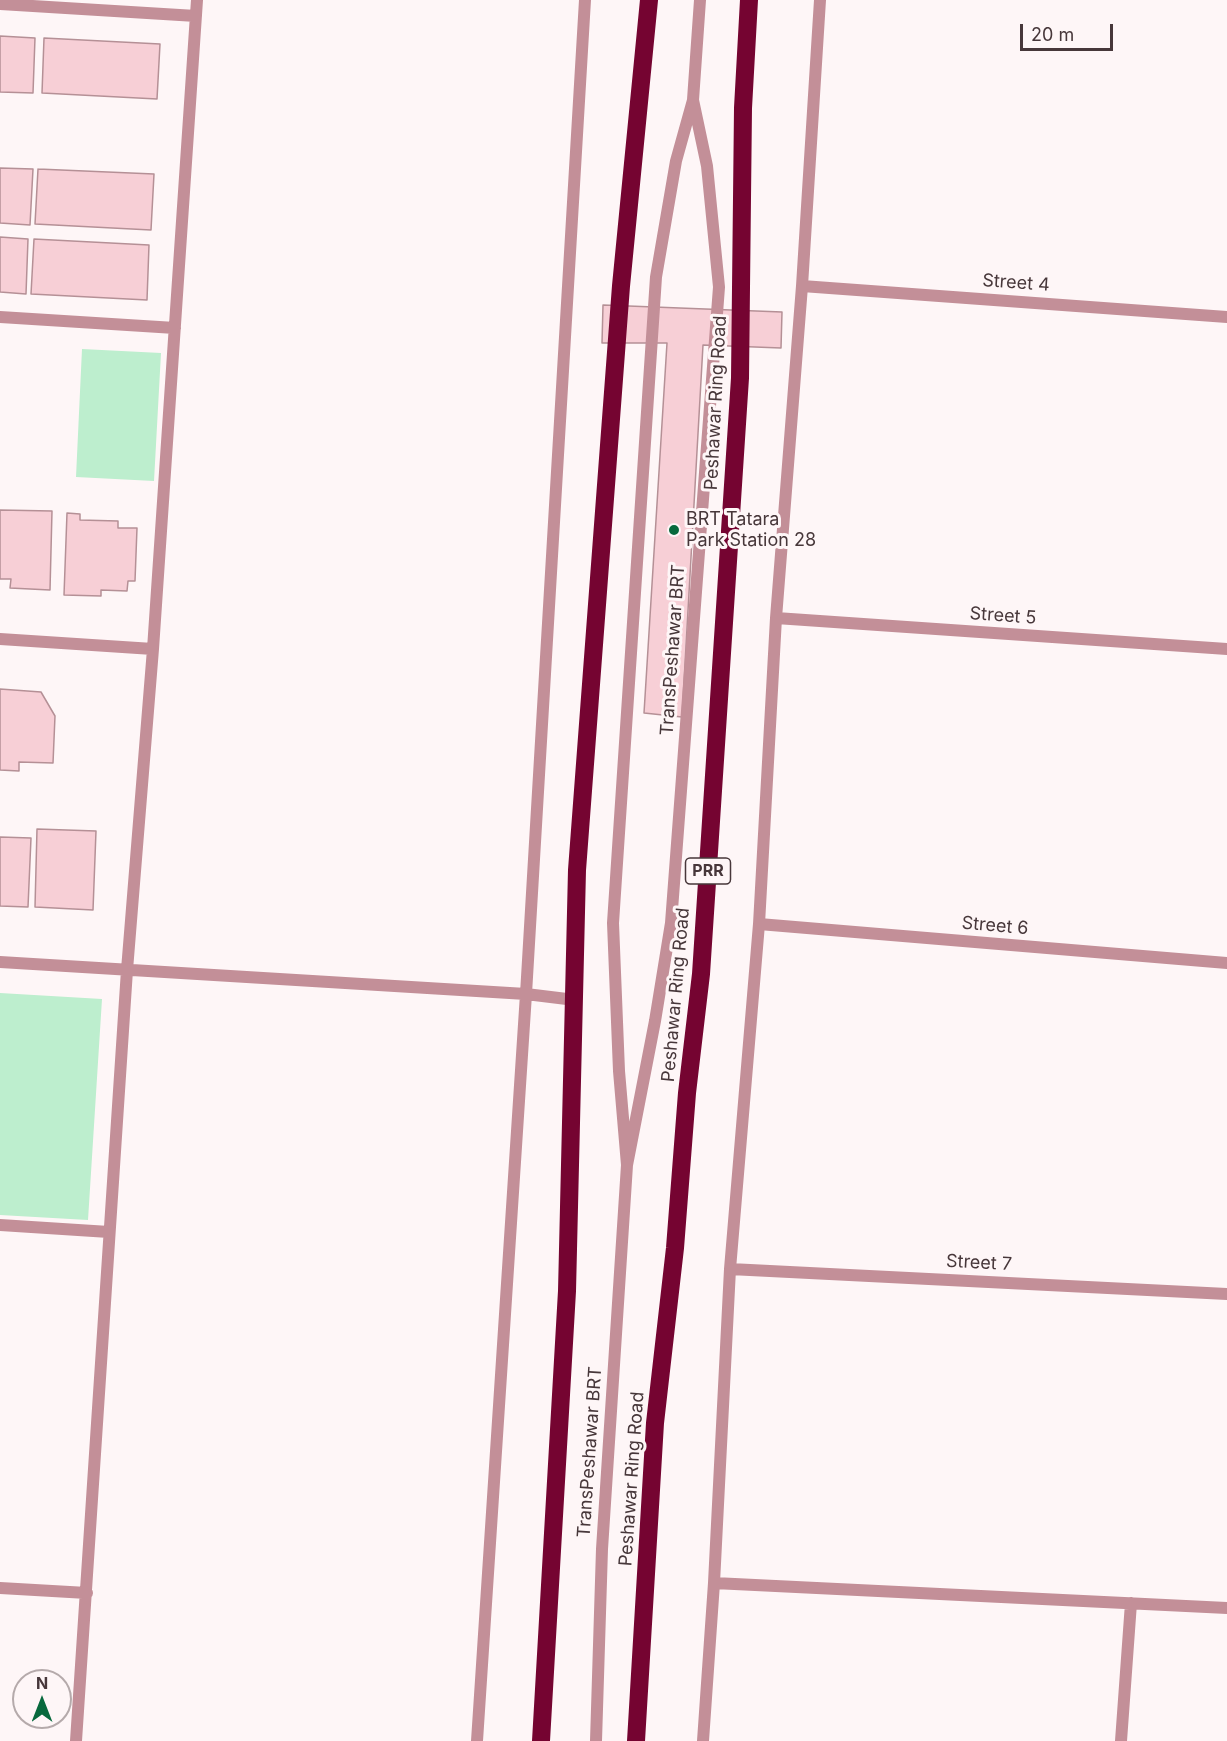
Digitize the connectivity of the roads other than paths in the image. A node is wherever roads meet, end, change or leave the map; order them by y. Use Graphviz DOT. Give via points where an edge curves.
graph roads {
  1 [pos="197,0"];
  2 [pos="585,0"];
  3 [pos="649,0"];
  4 [pos="700,0"];
  5 [pos="749,0"];
  6 [pos="820,0"];
  7 [pos="0,4"];
  8 [pos="196,16"];
  9 [pos="693,100"];
  10 [pos="802,286"];
  11 [pos="0,317"];
  12 [pos="1227,317"];
  13 [pos="175,328"];
  14 [pos="776,618"];
  15 [pos="0,639"];
  16 [pos="153,649"];
  17 [pos="1227,649"];
  18 [pos="759,924"];
  19 [pos="0,962"];
  20 [pos="1227,963"];
  21 [pos="127,970"];
  22 [pos="526,994"];
  23 [pos="575,1000"];
  24 [pos="627,1165"];
  25 [pos="0,1225"];
  26 [pos="109,1232"];
  27 [pos="730,1269"];
  28 [pos="1227,1294"];
  29 [pos="714,1583"];
  30 [pos="0,1588"];
  31 [pos="87,1593"];
  32 [pos="1131,1603"];
  33 [pos="1227,1608"];
  34 [pos="76,1741"];
  35 [pos="477,1741"];
  36 [pos="541,1741"];
  37 [pos="596,1741"];
  38 [pos="636,1741"];
  39 [pos="703,1741"];
  40 [pos="1121,1741"];
  1 -- 8 [label="street"];
  2 -- 22 [label="street"];
  3 -- 23 [label="highway" via="621,286 577,870"];
  4 -- 9 [label="street, TransPeshawar BRT"];
  5 -- 38 [label="highway, Peshawar Ring Road / PRR" via="743,108 740,378 701,974 655,1423"];
  6 -- 10 [label="street"];
  7 -- 8 [label="street"];
  8 -- 13 [label="street"];
  9 -- 24 [label="street, TransPeshawar BRT" via="676,161 656,277 613,923"];
  9 -- 24 [label="street, TransPeshawar BRT" via="707,166 719,287 670,922"];
  10 -- 12 [label="street, Street 4"];
  10 -- 14 [label="street"];
  11 -- 13 [label="street"];
  13 -- 16 [label="street"];
  14 -- 17 [label="street, Street 5"];
  14 -- 18 [label="street"];
  15 -- 16 [label="street"];
  16 -- 21 [label="street"];
  18 -- 20 [label="street, Street 6"];
  18 -- 27 [label="street"];
  19 -- 21 [label="street"];
  21 -- 22 [label="street"];
  21 -- 26 [label="street"];
  22 -- 23 [label="street"];
  22 -- 35 [label="street"];
  23 -- 36 [label="highway" via="567,1291"];
  24 -- 37 [label="street, TransPeshawar BRT" via="602,1549"];
  25 -- 26 [label="street"];
  26 -- 31 [label="street"];
  27 -- 28 [label="street, Street 7"];
  27 -- 29 [label="street"];
  29 -- 32 [label="street"];
  29 -- 39 [label="street"];
  30 -- 31 [label="street"];
  31 -- 34 [label="street"];
  32 -- 33 [label="street"];
  32 -- 40 [label="street"];
}
